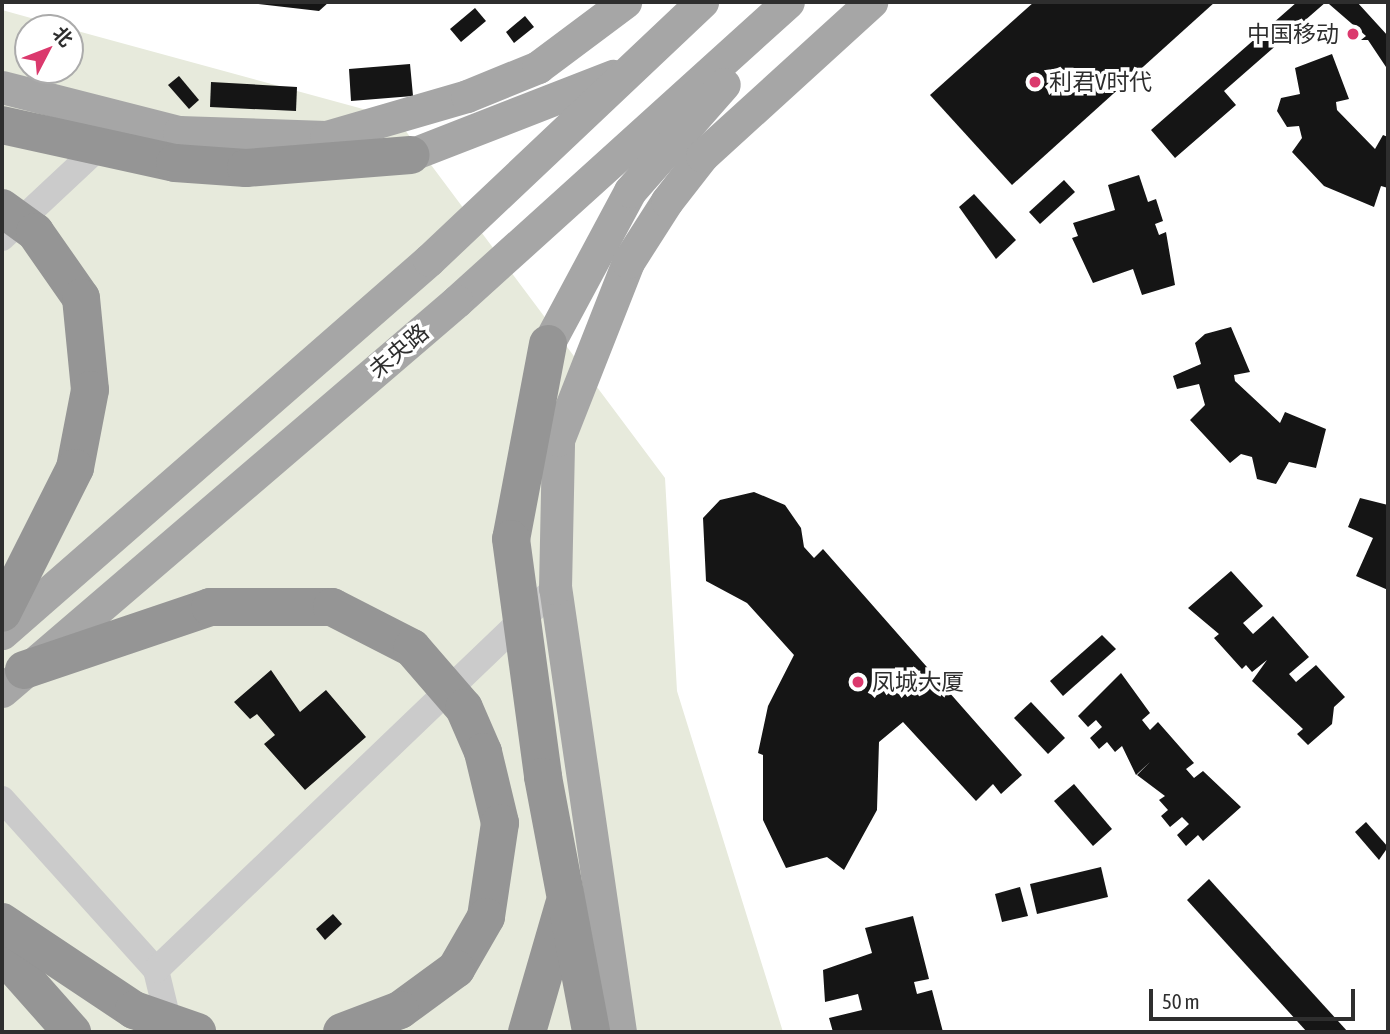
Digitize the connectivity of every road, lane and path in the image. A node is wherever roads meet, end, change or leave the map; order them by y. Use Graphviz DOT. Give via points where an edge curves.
graph roads {
  1 [pos="625,2"];
  2 [pos="702,2"];
  3 [pos="788,2"];
  4 [pos="797,2"];
  5 [pos="871,2"];
  6 [pos="628,70"];
  7 [pos="2,87"];
  8 [pos="125,122"];
  9 [pos="2,125"];
  10 [pos="411,155"];
  11 [pos="2,208"];
  12 [pos="2,238"];
  13 [pos="548,344"];
  14 [pos="555,588"];
  15 [pos="2,613"];
  16 [pos="2,633"];
  17 [pos="13,680"];
  18 [pos="2,799"];
  19 [pos="565,905"];
  20 [pos="2,922"];
  21 [pos="2,953"];
  22 [pos="156,970"];
  23 [pos="72,1032"];
  24 [pos="171,1032"];
  25 [pos="197,1032"];
  26 [pos="342,1032"];
  27 [pos="527,1032"];
  28 [pos="591,1032"];
  29 [pos="620,1032"];
  1 -- 8 [label="main road" via="538,67 371,127 326,137 230,136"];
  2 -- 6 [label="main road"];
  3 -- 17 [label="main road, 未央路, bridge" via="457,301"];
  4 -- 13 [label="main road" via="630,191"];
  5 -- 14 [label="main road" via="702,156 628,262 558,440"];
  6 -- 10 [label="main road"];
  6 -- 16 [label="main road" via="429,260"];
  7 -- 8 [label="main road"];
  8 -- 12 [label="street"];
  9 -- 10 [label="highway, bridge" via="175,163 246,168"];
  11 -- 15 [label="highway, bridge" via="35,232 81,298 90,390 75,468"];
  13 -- 19 [label="highway, bridge" via="511,539"];
  14 -- 22 [label="street"];
  14 -- 29 [label="main road"];
  17 -- 26 [label="highway, bridge" via="210,607 332,607 412,648 464,708 483,752 500,823 486,917 456,969 400,1010"];
  18 -- 22 [label="street"];
  19 -- 27 [label="highway"];
  19 -- 28 [label="highway, bridge"];
  20 -- 25 [label="highway, bridge" via="134,1010"];
  21 -- 23 [label="highway"];
  22 -- 24 [label="street"];
}
